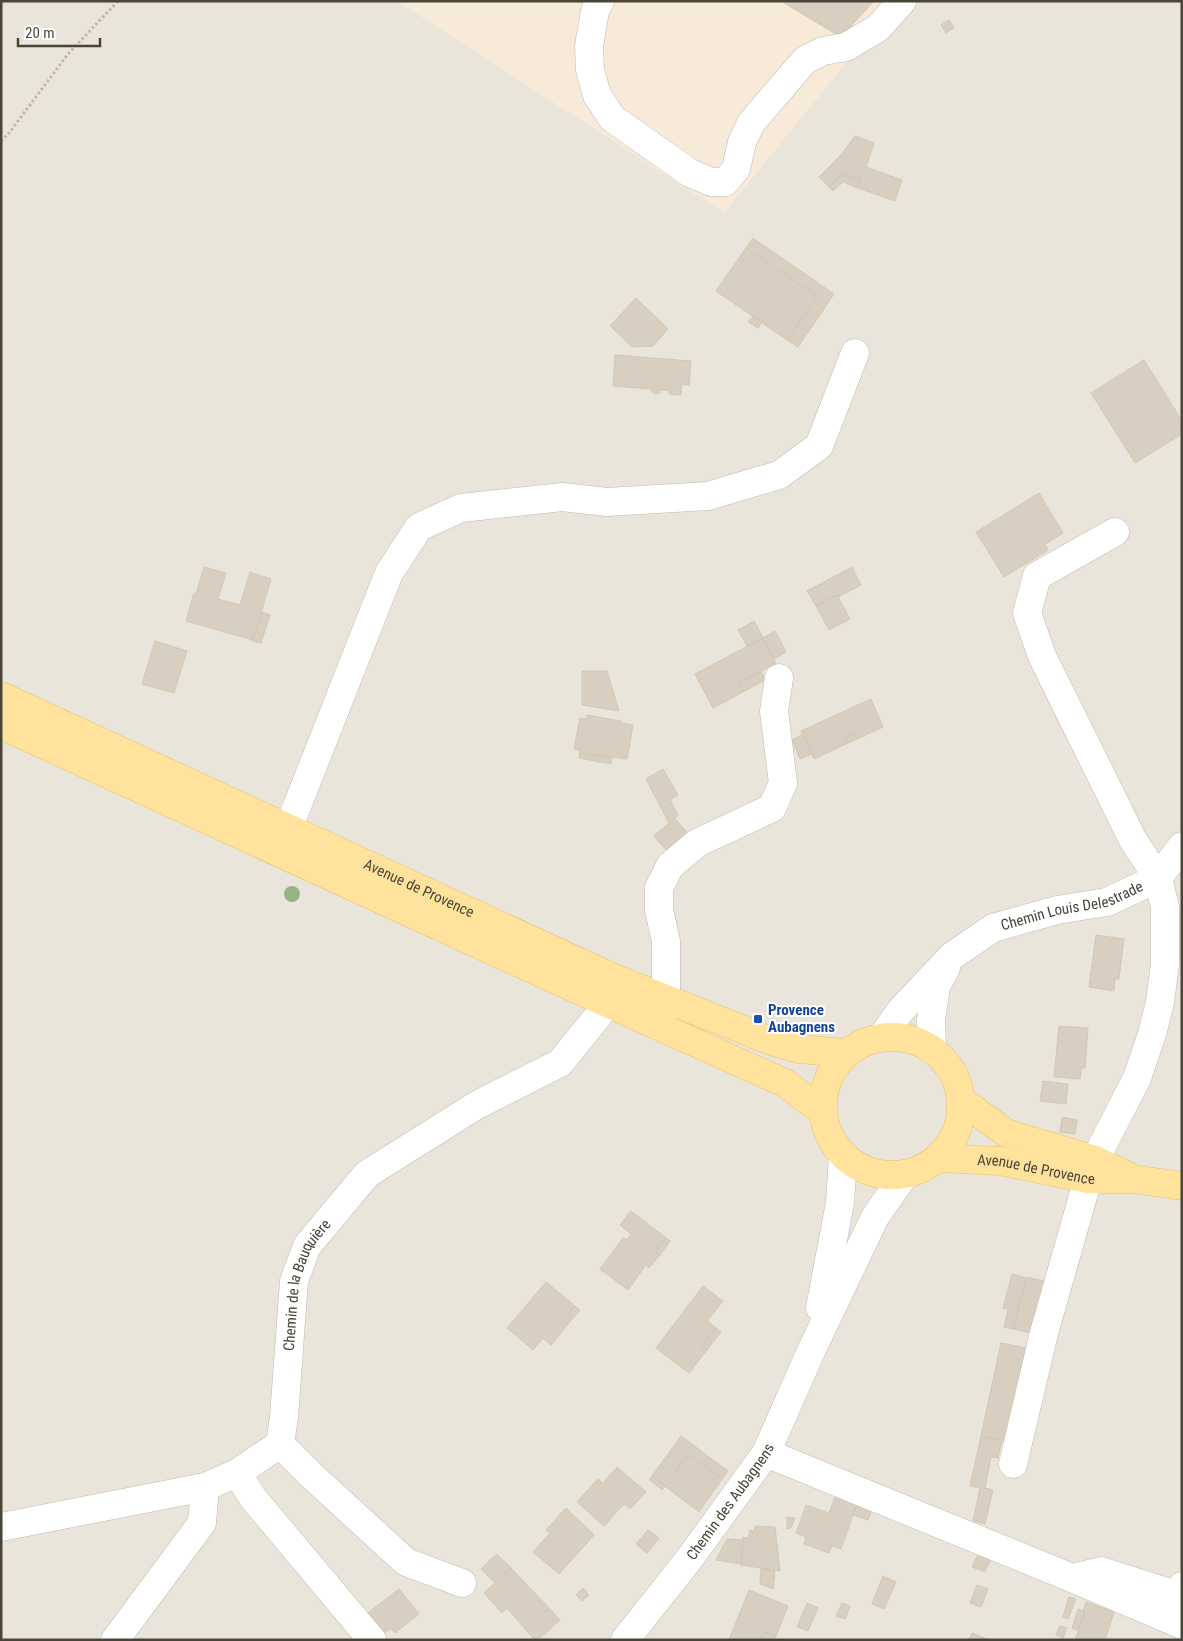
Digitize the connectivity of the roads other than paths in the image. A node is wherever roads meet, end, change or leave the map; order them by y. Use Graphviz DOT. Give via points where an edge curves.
graph roads {
  1 [pos="902,1"];
  2 [pos="592,4"];
  3 [pos="855,353"];
  4 [pos="1115,532"];
  5 [pos="779,678"];
  6 [pos="1,696"];
  7 [pos="1,725"];
  8 [pos="284,841"];
  9 [pos="1182,846"];
  10 [pos="1158,878"];
  11 [pos="952,956"];
  12 [pos="611,991"];
  13 [pos="666,1000"];
  14 [pos="658,1026"];
  15 [pos="882,1037"];
  16 [pos="932,1050"];
  17 [pos="846,1053"];
  18 [pos="961,1100"];
  19 [pos="822,1111"];
  20 [pos="843,1156"];
  21 [pos="938,1158"];
  22 [pos="1091,1170"];
  23 [pos="906,1174"];
  24 [pos="1182,1186"];
  25 [pos="812,1349"];
  26 [pos="280,1444"];
  27 [pos="766,1453"];
  28 [pos="1013,1464"];
  29 [pos="237,1473"];
  30 [pos="205,1487"];
  31 [pos="1,1527"];
  32 [pos="1072,1578"];
  33 [pos="462,1583"];
  34 [pos="1182,1586"];
  35 [pos="1182,1625"];
  36 [pos="115,1640"];
  37 [pos="372,1640"];
  38 [pos="626,1640"];
  1 -- 2 [label="street" via="878,28 846,47 823,51 805,60 751,123 742,142 736,169 725,182 711,182 690,173 612,118 597,95 590,70"];
  3 -- 8 [label="street" via="819,446 779,475 708,496 607,502 562,497 461,508 419,527 389,573"];
  4 -- 10 [label="street" via="1037,576 1027,613 1042,656 1133,840"];
  5 -- 13 [label="street" via="774,712 783,783 772,808 697,843 670,866 660,888 659,910 666,941"];
  6 -- 8 [label="main road, Avenue de Provence"];
  7 -- 8 [label="main road, Avenue de Provence"];
  8 -- 12 [label="main road, Avenue de Provence"];
  9 -- 10 [label="street, Chemin Louis Delestrade"];
  10 -- 11 [label="street, Chemin Louis Delestrade" via="1107,902 1057,910 993,928"];
  10 -- 22 [label="street" via="1165,907 1165,964 1160,1002 1137,1078"];
  11 -- 15 [label="street, Chemin Louis Delestrade" via="901,1010"];
  11 -- 16 [label="street, Chemin Louis Delestrade" via="936,986 931,1020"];
  12 -- 13 [label="main road, Avenue de Provence"];
  12 -- 14 [label="main road, Avenue de Provence"];
  12 -- 26 [label="street, Chemin de la Bauquière" via="598,1016 560,1063 477,1105 367,1174 307,1246 294,1280"];
  13 -- 14 [label="street"];
  13 -- 17 [label="main road, Avenue de Provence" via="771,1041 799,1049"];
  14 -- 19 [label="main road, Avenue de Provence" via="785,1083"];
  15 -- 16 [label="main road" via="917,1041"];
  15 -- 17 [label="main road" via="863,1042"];
  16 -- 18 [label="main road" via="947,1063"];
  17 -- 19 [label="main road" via="832,1069 824,1089"];
  18 -- 21 [label="main road" via="959,1122 951,1141"];
  18 -- 22 [label="main road, Avenue de Provence" via="1006,1133"];
  19 -- 20 [label="main road" via="825,1127"];
  20 -- 23 [label="main road" via="862,1169 883,1175"];
  20 -- 25 [label="street, Chemin des Aubagnens" via="840,1203"];
  21 -- 22 [label="main road, Avenue de Provence"];
  21 -- 23 [label="main road"];
  22 -- 24 [label="main road, Avenue de Provence"];
  22 -- 28 [label="street" via="1044,1333"];
  23 -- 25 [label="street, Chemin des Aubagnens" via="875,1217"];
  25 -- 27 [label="street, Chemin des Aubagnens"];
  26 -- 29 [label="street"];
  26 -- 33 [label="street" via="406,1562"];
  27 -- 32 [label="street"];
  27 -- 38 [label="street, Chemin des Aubagnens"];
  29 -- 30 [label="street"];
  29 -- 37 [label="street" via="253,1498"];
  30 -- 31 [label="street"];
  30 -- 36 [label="street" via="202,1522"];
  32 -- 34 [label="street" via="1101,1571 1176,1597"];
  32 -- 35 [label="street"];
}
